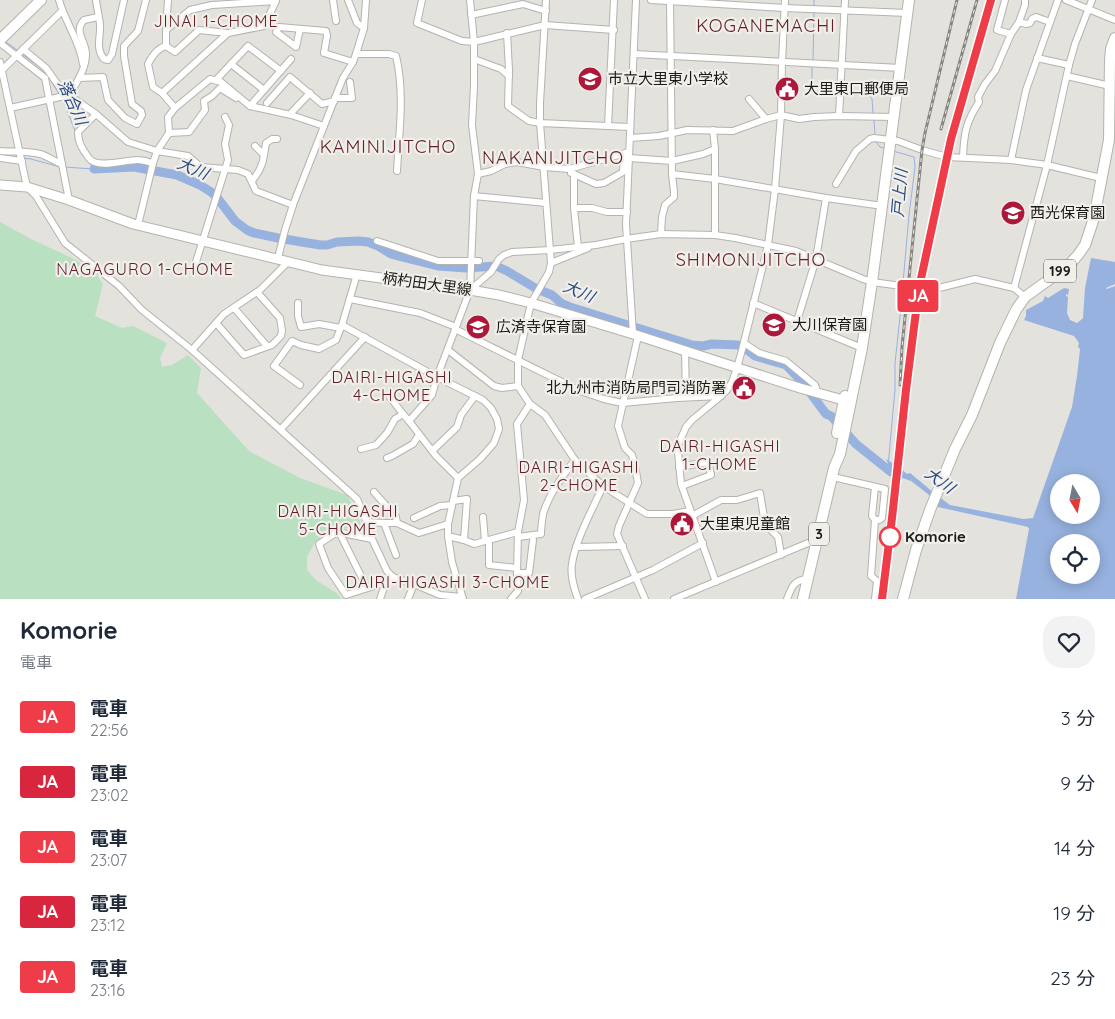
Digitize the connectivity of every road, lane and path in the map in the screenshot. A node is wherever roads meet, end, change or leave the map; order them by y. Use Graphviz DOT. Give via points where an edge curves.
graph roads {
  1 [pos="33,0"];
  2 [pos="41,0"];
  3 [pos="59,0"];
  4 [pos="96,0"];
  5 [pos="124,0"];
  6 [pos="146,0"];
  7 [pos="168,0"];
  8 [pos="333,0"];
  9 [pos="348,0"];
  10 [pos="366,0"];
  11 [pos="422,0"];
  12 [pos="470,0"];
  13 [pos="546,0"];
  14 [pos="614,0"];
  15 [pos="636,0"];
  16 [pos="651,0"];
  17 [pos="785,0"];
  18 [pos="845,0"];
  19 [pos="909,0"];
  20 [pos="1005,0"];
  21 [pos="1025,0"];
  22 [pos="1058,0"];
  23 [pos="1066,0"];
  24 [pos="1092,0"];
  25 [pos="277,1"];
  26 [pos="670,1"];
  27 [pos="785,8"];
  28 [pos="1088,9"];
  29 [pos="844,10"];
  30 [pos="62,11"];
  31 [pos="546,11"];
  32 [pos="908,13"];
  33 [pos="470,15"];
  34 [pos="98,17"];
  35 [pos="336,20"];
  36 [pos="1115,20"];
  37 [pos="1019,22"];
  38 [pos="1050,22"];
  39 [pos="545,25"];
  40 [pos="364,28"];
  41 [pos="300,29"];
  42 [pos="166,30"];
  43 [pos="614,30"];
  44 [pos="0,32"];
  45 [pos="228,33"];
  46 [pos="507,33"];
  47 [pos="1011,34"];
  48 [pos="1115,38"];
  49 [pos="0,42"];
  50 [pos="474,42"];
  51 [pos="166,46"];
  52 [pos="23,49"];
  53 [pos="356,54"];
  54 [pos="634,54"];
  55 [pos="17,56"];
  56 [pos="671,56"];
  57 [pos="1037,58"];
  58 [pos="474,59"];
  59 [pos="291,60"];
  60 [pos="0,62"];
  61 [pos="353,62"];
  62 [pos="782,62"];
  63 [pos="231,64"];
  64 [pos="842,65"];
  65 [pos="1069,65"];
  66 [pos="901,68"];
  67 [pos="83,70"];
  68 [pos="281,70"];
  69 [pos="1,71"];
  70 [pos="509,76"];
  71 [pos="1067,76"];
  72 [pos="79,78"];
  73 [pos="216,80"];
  74 [pos="350,82"];
  75 [pos="1110,86"];
  76 [pos="264,90"];
  77 [pos="162,94"];
  78 [pos="310,94"];
  79 [pos="67,95"];
  80 [pos="334,99"];
  81 [pos="750,99"];
  82 [pos="49,100"];
  83 [pos="267,103"];
  84 [pos="250,106"];
  85 [pos="10,108"];
  86 [pos="175,108"];
  87 [pos="292,112"];
  88 [pos="96,114"];
  89 [pos="781,116"];
  90 [pos="839,116"];
  91 [pos="894,116"];
  92 [pos="225,117"];
  93 [pos="766,119"];
  94 [pos="540,124"];
  95 [pos="324,126"];
  96 [pos="608,126"];
  97 [pos="630,127"];
  98 [pos="713,130"];
  99 [pos="169,133"];
  100 [pos="672,134"];
  101 [pos="630,138"];
  102 [pos="277,139"];
  103 [pos="891,139"];
  104 [pos="254,146"];
  105 [pos="715,150"];
  106 [pos="0,151"];
  107 [pos="157,151"];
  108 [pos="264,155"];
  109 [pos="627,155"];
  110 [pos="21,157"];
  111 [pos="963,157"];
  112 [pos="0,158"];
  113 [pos="1011,160"];
  114 [pos="672,161"];
  115 [pos="153,163"];
  116 [pos="62,164"];
  117 [pos="1047,165"];
  118 [pos="544,168"];
  119 [pos="565,169"];
  120 [pos="224,170"];
  121 [pos="397,171"];
  122 [pos="478,174"];
  123 [pos="574,174"];
  124 [pos="672,174"];
  125 [pos="1101,178"];
  126 [pos="715,179"];
  127 [pos="252,181"];
  128 [pos="836,184"];
  129 [pos="0,185"];
  130 [pos="27,187"];
  131 [pos="775,189"];
  132 [pos="474,196"];
  133 [pos="826,198"];
  134 [pos="69,200"];
  135 [pos="546,203"];
  136 [pos="293,205"];
  137 [pos="883,206"];
  138 [pos="574,208"];
  139 [pos="627,212"];
  140 [pos="138,226"];
  141 [pos="661,234"];
  142 [pos="715,235"];
  143 [pos="626,239"];
  144 [pos="202,241"];
  145 [pos="377,241"];
  146 [pos="596,245"];
  147 [pos="768,245"];
  148 [pos="578,247"];
  149 [pos="550,250"];
  150 [pos="278,258"];
  151 [pos="816,259"];
  152 [pos="475,261"];
  153 [pos="288,262"];
  154 [pos="552,263"];
  155 [pos="195,265"];
  156 [pos="357,274"];
  157 [pos="872,282"];
  158 [pos="1014,288"];
  159 [pos="470,290"];
  160 [pos="257,292"];
  161 [pos="1025,297"];
  162 [pos="350,299"];
  163 [pos="298,303"];
  164 [pos="531,303"];
  165 [pos="753,303"];
  166 [pos="235,309"];
  167 [pos="797,321"];
  168 [pos="216,323"];
  169 [pos="342,327"];
  170 [pos="456,328"];
  171 [pos="636,335"];
  172 [pos="365,337"];
  173 [pos="267,346"];
  174 [pos="743,346"];
  175 [pos="860,347"];
  176 [pos="192,350"];
  177 [pos="448,350"];
  178 [pos="685,351"];
  179 [pos="518,360"];
  180 [pos="737,368"];
  181 [pos="437,377"];
  182 [pos="300,385"];
  183 [pos="518,386"];
  184 [pos="816,392"];
  185 [pos="389,396"];
  186 [pos="475,396"];
  187 [pos="721,396"];
  188 [pos="686,398"];
  189 [pos="847,401"];
  190 [pos="622,403"];
  191 [pos="530,404"];
  192 [pos="403,414"];
  193 [pos="408,421"];
  194 [pos="281,429"];
  195 [pos="419,434"];
  196 [pos="361,449"];
  197 [pos="432,451"];
  198 [pos="387,458"];
  199 [pos="575,460"];
  200 [pos="679,466"];
  201 [pos="833,473"];
  202 [pos="458,478"];
  203 [pos="603,486"];
  204 [pos="682,486"];
  205 [pos="875,487"];
  206 [pos="374,492"];
  207 [pos="630,502"];
  208 [pos="453,503"];
  209 [pos="691,514"];
  210 [pos="483,516"];
  211 [pos="414,518"];
  212 [pos="875,520"];
  213 [pos="366,522"];
  214 [pos="384,522"];
  215 [pos="397,523"];
  216 [pos="448,524"];
  217 [pos="340,534"];
  218 [pos="518,535"];
  219 [pos="448,536"];
  220 [pos="372,538"];
  221 [pos="464,540"];
  222 [pos="487,540"];
  223 [pos="533,540"];
  224 [pos="703,543"];
  225 [pos="817,544"];
  226 [pos="623,546"];
  227 [pos="576,547"];
  228 [pos="781,554"];
  229 [pos="396,555"];
  230 [pos="517,570"];
  231 [pos="393,577"];
  232 [pos="636,577"];
  233 [pos="808,579"];
  234 [pos="386,582"];
  235 [pos="716,582"];
  236 [pos="414,584"];
  237 [pos="367,588"];
  238 [pos="462,598"];
  239 [pos="380,599"];
  240 [pos="408,599"];
  241 [pos="511,599"];
  242 [pos="578,599"];
  243 [pos="584,599"];
  244 [pos="645,599"];
  245 [pos="674,599"];
  246 [pos="787,599"];
  247 [pos="804,599"];
  248 [pos="875,599"];
  249 [pos="903,599"];
  1 -- 44 [label="highway"];
  2 -- 49 [label="highway"];
  3 -- 30 [label="street"];
  4 -- 34 [label="street"];
  5 -- 34 [label="street" via="108,60 100,55"];
  6 -- 72 [label="street" via="138,31 124,46 132,104 142,115 137,124 125,118 108,100 103,77"];
  7 -- 42 [label="street"];
  8 -- 35 [label="street"];
  9 -- 40 [label="street" via="358,24"];
  10 -- 40 [label="street"];
  11 -- 50 [label="street" via="417,23 462,41"];
  12 -- 33 [label="street"];
  13 -- 31 [label="street"];
  14 -- 43 [label="street"];
  15 -- 54 [label="street"];
  16 -- 26 [label="street"];
  17 -- 27 [label="street"];
  18 -- 29 [label="street"];
  19 -- 32 [label="highway, 3"];
  20 -- 47 [label="street" via="996,30"];
  21 -- 37 [label="street"];
  22 -- 38 [label="street"];
  23 -- 28 [label="street"];
  24 -- 28 [label="street"];
  25 -- 42 [label="street" via="212,5 190,10"];
  25 -- 45 [label="street" via="264,26"];
  26 -- 27 [label="street"];
  26 -- 56 [label="street"];
  27 -- 29 [label="street"];
  27 -- 62 [label="street"];
  28 -- 36 [label="street"];
  28 -- 65 [label="street"];
  29 -- 32 [label="street"];
  29 -- 64 [label="street"];
  30 -- 52 [label="street"];
  30 -- 67 [label="street" via="79,46"];
  31 -- 33 [label="street" via="523,4"];
  31 -- 39 [label="street"];
  32 -- 66 [label="highway, 3"];
  33 -- 50 [label="street"];
  34 -- 67 [label="street" via="84,20 80,25 80,37 86,48"];
  37 -- 38 [label="street" via="1030,23 1036,17"];
  37 -- 47 [label="street"];
  38 -- 57 [label="street"];
  39 -- 43 [label="street"];
  39 -- 46 [label="street"];
  39 -- 94 [label="street"];
  40 -- 53 [label="street"];
  41 -- 61 [label="street" via="326,31 324,53"];
  42 -- 51 [label="street"];
  43 -- 96 [label="street"];
  45 -- 51 [label="street" via="199,30 174,52"];
  45 -- 77 [label="street"];
  46 -- 50 [label="street"];
  46 -- 70 [label="street"];
  47 -- 111 [label="street" via="995,71 978,97 979,102 966,128"];
  48 -- 75 [label="highway, 199" via="1110,60"];
  49 -- 55 [label="street"];
  50 -- 58 [label="street"];
  51 -- 77 [label="street" via="160,48 148,64 153,87"];
  52 -- 55 [label="street"];
  52 -- 79 [label="street" via="46,68"];
  53 -- 61 [label="street"];
  53 -- 121 [label="street" via="396,56 401,99"];
  54 -- 56 [label="street"];
  54 -- 97 [label="street"];
  55 -- 69 [label="street"];
  55 -- 82 [label="street" via="44,78"];
  56 -- 62 [label="street"];
  56 -- 100 [label="street"];
  57 -- 65 [label="street"];
  57 -- 113 [label="street" via="1026,90"];
  58 -- 70 [label="street" via="501,69"];
  58 -- 122 [label="street" via="472,125"];
  59 -- 68 [label="street"];
  60 -- 69 [label="street"];
  61 -- 80 [label="street"];
  62 -- 64 [label="street"];
  62 -- 89 [label="street"];
  63 -- 68 [label="street" via="248,46"];
  63 -- 73 [label="street"];
  63 -- 76 [label="street"];
  64 -- 66 [label="street"];
  64 -- 90 [label="street"];
  65 -- 71 [label="street"];
  66 -- 91 [label="highway, 3"];
  67 -- 72 [label="street"];
  68 -- 76 [label="street"];
  69 -- 85 [label="street"];
  70 -- 94 [label="street" via="508,106 529,121"];
  71 -- 75 [label="street"];
  71 -- 117 [label="street"];
  72 -- 79 [label="street"];
  73 -- 84 [label="street"];
  73 -- 86 [label="street" via="210,79"];
  74 -- 80 [label="street" via="352,98"];
  75 -- 125 [label="highway, 199" via="1109,140"];
  76 -- 84 [label="street"];
  77 -- 86 [label="street"];
  78 -- 80 [label="street" via="322,104"];
  78 -- 83 [label="street" via="290,77"];
  78 -- 87 [label="street"];
  79 -- 82 [label="street"];
  79 -- 88 [label="street"];
  80 -- 95 [label="street"];
  81 -- 93 [label="street"];
  82 -- 85 [label="street"];
  82 -- 116 [label="street"];
  84 -- 95 [label="street"];
  84 -- 99 [label="street" via="220,88 204,101 205,110 189,132"];
  85 -- 110 [label="street"];
  86 -- 99 [label="street" via="168,117"];
  88 -- 107 [label="street" via="128,142"];
  88 -- 115 [label="street" via="78,132 89,158 99,163 139,160"];
  89 -- 90 [label="street" via="799,120"];
  89 -- 93 [label="street"];
  89 -- 131 [label="street"];
  90 -- 91 [label="street"];
  91 -- 103 [label="highway, 3"];
  92 -- 120 [label="street" via="229,125 225,144 228,160"];
  93 -- 98 [label="street" via="733,131"];
  94 -- 96 [label="street"];
  94 -- 118 [label="street"];
  95 -- 136 [label="street"];
  96 -- 97 [label="street"];
  97 -- 101 [label="street"];
  98 -- 100 [label="street" via="687,130"];
  98 -- 105 [label="street"];
  99 -- 107 [label="street"];
  100 -- 101 [label="street"];
  100 -- 114 [label="street"];
  101 -- 109 [label="street"];
  102 -- 108 [label="street" via="266,143"];
  103 -- 111 [label="street" via="925,151"];
  103 -- 128 [label="street" via="870,139 856,151"];
  103 -- 137 [label="highway, 3"];
  104 -- 108 [label="street"];
  105 -- 114 [label="street"];
  105 -- 126 [label="street"];
  106 -- 110 [label="street"];
  107 -- 115 [label="street"];
  107 -- 120 [label="street" via="188,156 201,167"];
  108 -- 127 [label="street" via="264,163"];
  109 -- 114 [label="street"];
  109 -- 119 [label="street"];
  109 -- 123 [label="street" via="623,172 604,183 596,184"];
  109 -- 139 [label="street"];
  110 -- 112 [label="street"];
  110 -- 116 [label="street" via="40,154"];
  110 -- 130 [label="street"];
  111 -- 113 [label="street"];
  113 -- 117 [label="street"];
  114 -- 124 [label="street"];
  115 -- 140 [label="street"];
  116 -- 134 [label="street"];
  117 -- 125 [label="street"];
  117 -- 158 [label="street"];
  118 -- 119 [label="street"];
  118 -- 122 [label="street" via="517,162"];
  118 -- 135 [label="street"];
  119 -- 123 [label="street"];
  120 -- 127 [label="street" via="238,170 248,174"];
  120 -- 144 [label="street"];
  122 -- 132 [label="street"];
  123 -- 138 [label="street"];
  124 -- 126 [label="street"];
  124 -- 141 [label="street" via="674,197 665,204"];
  125 -- 161 [label="highway, 199" via="1085,245 1068,266"];
  126 -- 131 [label="street"];
  126 -- 142 [label="street"];
  127 -- 136 [label="street" via="256,191"];
  129 -- 130 [label="main road, 柄杓田大里線"];
  130 -- 134 [label="main road, 柄杓田大里線"];
  130 -- 176 [label="street" via="65,243"];
  131 -- 133 [label="street"];
  131 -- 147 [label="street"];
  132 -- 135 [label="street"];
  132 -- 152 [label="street"];
  133 -- 137 [label="street"];
  133 -- 151 [label="street"];
  134 -- 140 [label="main road, 柄杓田大里線"];
  135 -- 149 [label="street"];
  136 -- 150 [label="street"];
  137 -- 157 [label="highway, 3"];
  138 -- 139 [label="street"];
  138 -- 148 [label="street"];
  139 -- 143 [label="street"];
  140 -- 144 [label="main road, 柄杓田大里線"];
  141 -- 142 [label="street"];
  141 -- 143 [label="street"];
  142 -- 147 [label="street"];
  143 -- 146 [label="street"];
  143 -- 171 [label="street"];
  144 -- 150 [label="main road, 柄杓田大里線"];
  144 -- 155 [label="street"];
  145 -- 152 [label="street" via="438,261"];
  146 -- 148 [label="street"];
  146 -- 154 [label="street"];
  147 -- 151 [label="street"];
  147 -- 165 [label="street"];
  148 -- 149 [label="street"];
  149 -- 154 [label="street"];
  149 -- 159 [label="street" via="504,255 491,272"];
  150 -- 153 [label="main road, 柄杓田大里線"];
  151 -- 157 [label="street"];
  151 -- 167 [label="street"];
  152 -- 159 [label="street"];
  153 -- 156 [label="main road, 柄杓田大里線"];
  153 -- 160 [label="street"];
  154 -- 164 [label="street"];
  156 -- 159 [label="main road, 柄杓田大里線"];
  156 -- 162 [label="street"];
  157 -- 158 [label="street" via="931,290 975,279"];
  157 -- 175 [label="highway, 3"];
  158 -- 161 [label="street"];
  159 -- 164 [label="main road, 柄杓田大里線"];
  159 -- 170 [label="street"];
  160 -- 168 [label="street"];
  160 -- 173 [label="street" via="280,318 281,336"];
  161 -- 249 [label="highway, 199" via="1008,326 930,510"];
  162 -- 169 [label="street"];
  162 -- 170 [label="street" via="420,313"];
  163 -- 169 [label="street" via="301,327 319,324"];
  164 -- 171 [label="main road, 柄杓田大里線"];
  164 -- 179 [label="street"];
  165 -- 167 [label="street"];
  165 -- 174 [label="street"];
  166 -- 173 [label="street"];
  167 -- 175 [label="street"];
  168 -- 173 [label="street" via="244,355"];
  168 -- 176 [label="street"];
  169 -- 172 [label="street"];
  169 -- 182 [label="street" via="336,340 319,349 292,341 274,366"];
  170 -- 177 [label="street"];
  170 -- 179 [label="street"];
  171 -- 178 [label="main road, 柄杓田大里線"];
  171 -- 190 [label="street"];
  172 -- 181 [label="street"];
  172 -- 194 [label="street"];
  174 -- 180 [label="street"];
  174 -- 184 [label="street" via="786,361 815,385"];
  175 -- 189 [label="highway, 3"];
  176 -- 194 [label="street"];
  177 -- 181 [label="street"];
  177 -- 183 [label="street" via="494,386"];
  178 -- 180 [label="main road, 柄杓田大里線"];
  178 -- 188 [label="street"];
  179 -- 183 [label="street"];
  179 -- 190 [label="street" via="580,391"];
  180 -- 184 [label="main road, 柄杓田大里線"];
  180 -- 187 [label="street" via="732,382"];
  181 -- 186 [label="street"];
  181 -- 193 [label="street" via="432,394"];
  183 -- 191 [label="street"];
  184 -- 189 [label="main road, 柄杓田大里線"];
  185 -- 192 [label="street"];
  186 -- 197 [label="street" via="456,427"];
  186 -- 202 [label="street" via="491,408 499,429 494,443"];
  187 -- 188 [label="street"];
  187 -- 200 [label="street" via="686,427 678,445"];
  188 -- 190 [label="street"];
  189 -- 201 [label="highway, 3" via="835,447"];
  190 -- 207 [label="street" via="618,426 625,448 632,455 638,483"];
  191 -- 199 [label="street" via="544,415"];
  191 -- 218 [label="street" via="517,424 524,500"];
  192 -- 193 [label="street"];
  192 -- 196 [label="street" via="376,445"];
  193 -- 195 [label="street"];
  194 -- 213 [label="street" via="356,499"];
  195 -- 197 [label="street"];
  195 -- 198 [label="street" via="413,444"];
  197 -- 202 [label="street"];
  199 -- 203 [label="street"];
  199 -- 218 [label="street" via="561,477 548,502 541,534"];
  200 -- 204 [label="street"];
  200 -- 204 [label="street" via="708,462 711,475"];
  201 -- 205 [label="street"];
  201 -- 225 [label="highway, 3"];
  202 -- 208 [label="street"];
  203 -- 207 [label="street"];
  203 -- 227 [label="street"];
  204 -- 209 [label="street"];
  205 -- 212 [label="street" via="872,516"];
  205 -- 212 [label="street" via="885,489 882,516"];
  206 -- 215 [label="street" via="396,517"];
  207 -- 209 [label="street" via="647,514"];
  207 -- 226 [label="street" via="617,534"];
  208 -- 211 [label="street"];
  208 -- 216 [label="street"];
  208 -- 221 [label="street" via="467,499"];
  209 -- 224 [label="street"];
  209 -- 228 [label="street" via="721,500 737,500 760,493 765,524 778,537"];
  210 -- 222 [label="street"];
  212 -- 248 [label="street" via="871,576 878,581"];
  213 -- 214 [label="street"];
  213 -- 220 [label="street"];
  214 -- 215 [label="street"];
  214 -- 229 [label="street"];
  215 -- 216 [label="street" via="419,533"];
  216 -- 219 [label="street"];
  217 -- 220 [label="street"];
  217 -- 237 [label="street"];
  217 -- 237 [label="street" via="334,534 319,544 328,568 346,594"];
  218 -- 222 [label="street"];
  218 -- 230 [label="street"];
  219 -- 221 [label="street"];
  219 -- 238 [label="street"];
  220 -- 231 [label="street" via="386,571"];
  221 -- 222 [label="street" via="474,544"];
  222 -- 230 [label="street" via="489,565"];
  223 -- 230 [label="street" via="529,573"];
  224 -- 232 [label="street"];
  224 -- 235 [label="street"];
  225 -- 228 [label="street" via="808,543"];
  225 -- 233 [label="highway, 3"];
  226 -- 227 [label="street"];
  226 -- 232 [label="street"];
  227 -- 242 [label="street" via="572,565 573,586"];
  228 -- 235 [label="street"];
  230 -- 241 [label="street" via="518,591"];
  231 -- 234 [label="street"];
  231 -- 236 [label="street"];
  232 -- 243 [label="street"];
  232 -- 244 [label="street"];
  233 -- 246 [label="street" via="795,583"];
  233 -- 247 [label="highway, 3"];
  234 -- 237 [label="street"];
  234 -- 239 [label="street"];
  235 -- 245 [label="street"];
  236 -- 238 [label="street" via="440,595"];
  236 -- 240 [label="street"];
}
